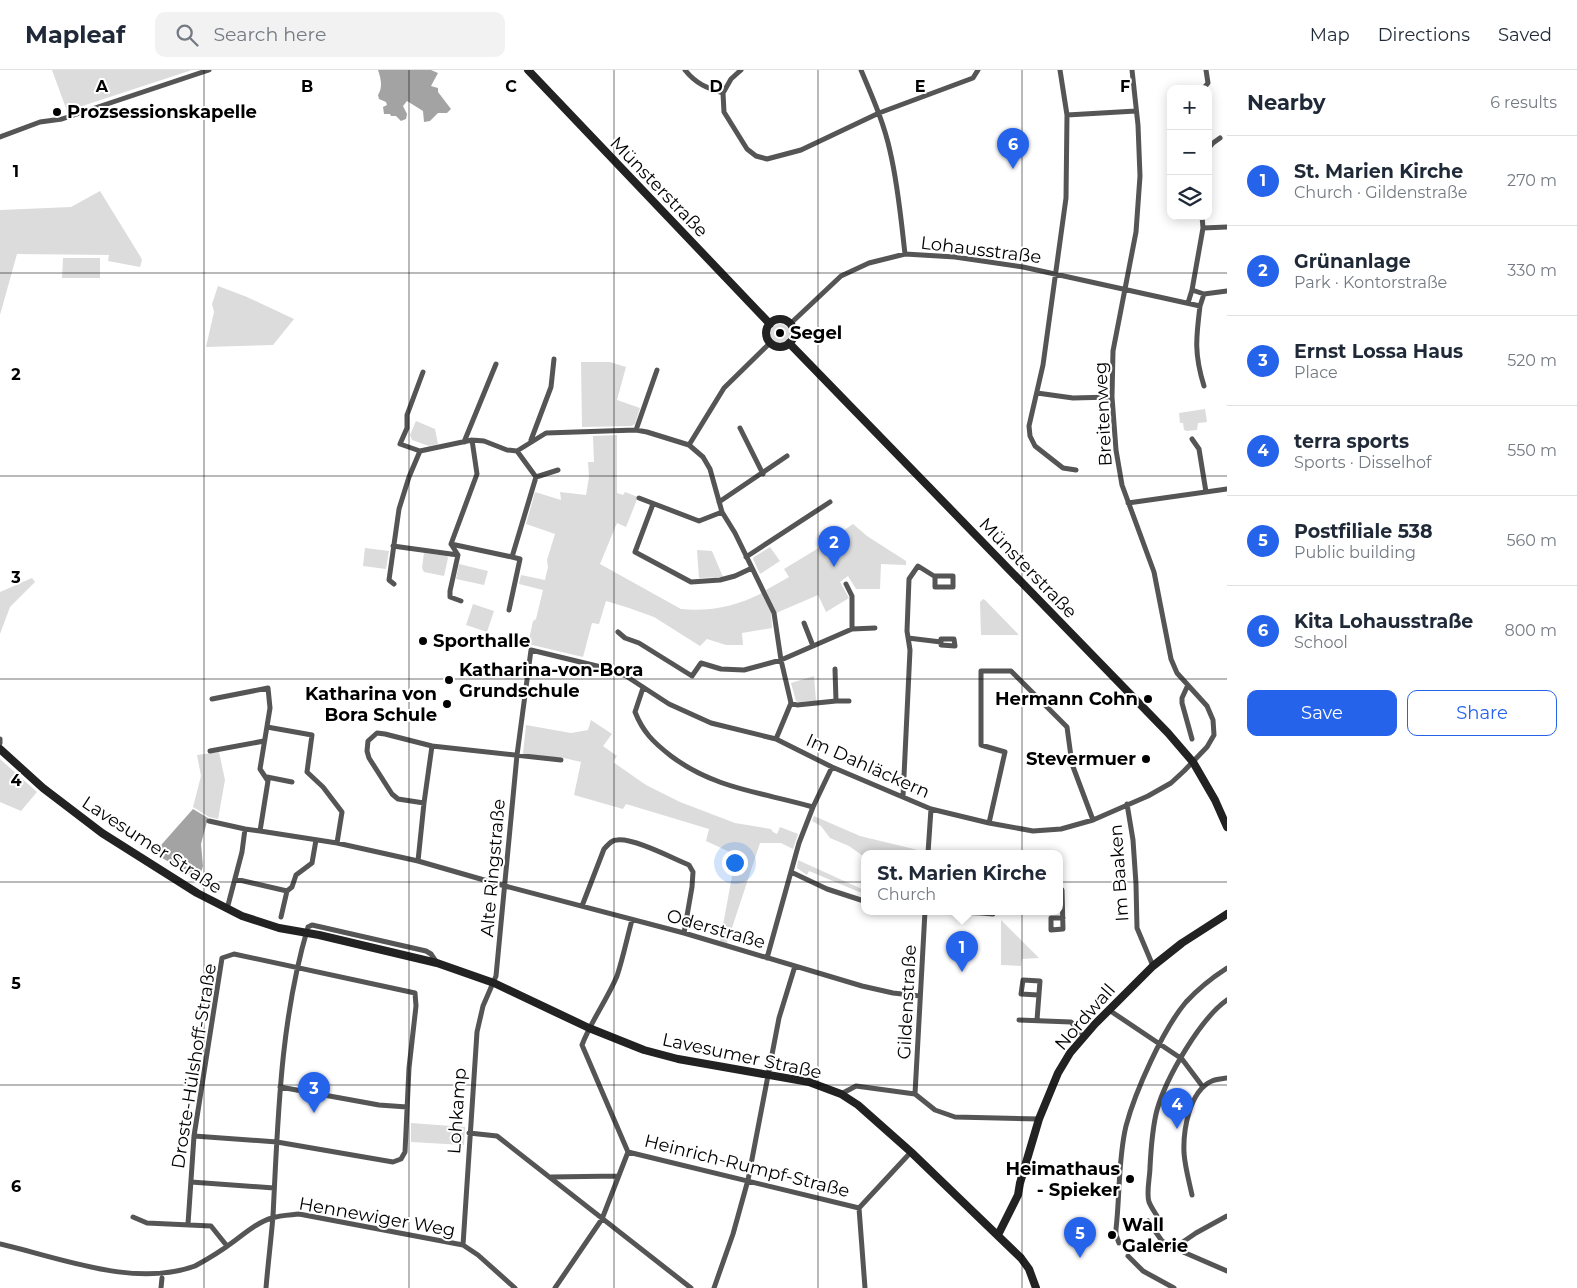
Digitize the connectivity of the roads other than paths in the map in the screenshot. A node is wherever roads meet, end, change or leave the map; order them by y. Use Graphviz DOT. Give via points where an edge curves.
graph roads {
  1 [pos="209,70"];
  2 [pos="528,70"];
  3 [pos="685,70"];
  4 [pos="741,70"];
  5 [pos="861,70"];
  6 [pos="978,70"];
  7 [pos="1060,70"];
  8 [pos="1132,70"];
  9 [pos="1206,70"];
  10 [pos="1206,85"];
  11 [pos="723,93"];
  12 [pos="1136,111"];
  13 [pos="879,114"];
  14 [pos="1067,115"];
  15 [pos="0,138"];
  16 [pos="1220,138"];
  17 [pos="1212,144"];
  18 [pos="1202,220"];
  19 [pos="1227,227"];
  20 [pos="1203,228"];
  21 [pos="905,254"];
  22 [pos="1056,274"];
  23 [pos="1126,289"];
  24 [pos="1192,290"];
  25 [pos="1227,291"];
  26 [pos="1204,294"];
  27 [pos="1188,303"];
  28 [pos="1200,306"];
  29 [pos="770,324"];
  30 [pos="790,324"];
  31 [pos="770,343"];
  32 [pos="789,343"];
  33 [pos="554,359"];
  34 [pos="496,364"];
  35 [pos="657,370"];
  36 [pos="423,372"];
  37 [pos="1204,386"];
  38 [pos="1037,394"];
  39 [pos="1112,397"];
  40 [pos="740,428"];
  41 [pos="636,430"];
  42 [pos="1192,439"];
  43 [pos="472,440"];
  44 [pos="531,441"];
  45 [pos="464,442"];
  46 [pos="688,445"];
  47 [pos="420,451"];
  48 [pos="517,451"];
  49 [pos="787,456"];
  50 [pos="558,470"];
  51 [pos="1076,470"];
  52 [pos="763,474"];
  53 [pos="536,476"];
  54 [pos="1227,489"];
  55 [pos="1206,492"];
  56 [pos="639,498"];
  57 [pos="719,502"];
  58 [pos="830,502"];
  59 [pos="1128,503"];
  60 [pos="653,504"];
  61 [pos="722,512"];
  62 [pos="451,544"];
  63 [pos="393,546"];
  64 [pos="458,555"];
  65 [pos="746,557"];
  66 [pos="512,558"];
  67 [pos="752,568"];
  68 [pos="935,576"];
  69 [pos="394,584"];
  70 [pos="846,584"];
  71 [pos="461,602"];
  72 [pos="509,610"];
  73 [pos="804,623"];
  74 [pos="875,628"];
  75 [pos="852,629"];
  76 [pos="618,632"];
  77 [pos="908,638"];
  78 [pos="941,642"];
  79 [pos="812,646"];
  80 [pos="531,650"];
  81 [pos="780,660"];
  82 [pos="835,669"];
  83 [pos="1187,687"];
  84 [pos="643,688"];
  85 [pos="212,699"];
  86 [pos="849,701"];
  87 [pos="836,702"];
  88 [pos="792,703"];
  89 [pos="266,727"];
  90 [pos="0,739"];
  91 [pos="776,739"];
  92 [pos="1192,739"];
  93 [pos="264,741"];
  94 [pos="0,744"];
  95 [pos="432,746"];
  96 [pos="0,749"];
  97 [pos="210,751"];
  98 [pos="517,755"];
  99 [pos="561,760"];
  100 [pos="1193,762"];
  101 [pos="832,767"];
  102 [pos="267,777"];
  103 [pos="292,782"];
  104 [pos="903,797"];
  105 [pos="424,803"];
  106 [pos="1127,804"];
  107 [pos="813,808"];
  108 [pos="931,809"];
  109 [pos="1093,820"];
  110 [pos="209,821"];
  111 [pos="988,823"];
  112 [pos="1227,827"];
  113 [pos="245,829"];
  114 [pos="260,831"];
  115 [pos="316,840"];
  116 [pos="337,843"];
  117 [pos="928,850"];
  118 [pos="418,861"];
  119 [pos="791,872"];
  120 [pos="235,879"];
  121 [pos="505,886"];
  122 [pos="287,891"];
  123 [pos="861,900"];
  124 [pos="582,906"];
  125 [pos="227,910"];
  126 [pos="1227,914"];
  127 [pos="927,915"];
  128 [pos="1063,915"];
  129 [pos="281,917"];
  130 [pos="1063,918"];
  131 [pos="632,920"];
  132 [pos="306,933"];
  133 [pos="684,933"];
  134 [pos="767,958"];
  135 [pos="794,966"];
  136 [pos="1153,966"];
  137 [pos="298,968"];
  138 [pos="1227,968"];
  139 [pos="494,982"];
  140 [pos="1038,995"];
  141 [pos="920,996"];
  142 [pos="1227,1000"];
  143 [pos="1109,1010"];
  144 [pos="1019,1020"];
  145 [pos="1037,1020"];
  146 [pos="589,1028"];
  147 [pos="1084,1036"];
  148 [pos="1160,1045"];
  149 [pos="1182,1059"];
  150 [pos="770,1075"];
  151 [pos="1227,1078"];
  152 [pos="280,1087"];
  153 [pos="1203,1087"];
  154 [pos="840,1094"];
  155 [pos="915,1094"];
  156 [pos="407,1107"];
  157 [pos="1039,1119"];
  158 [pos="469,1133"];
  159 [pos="194,1136"];
  160 [pos="277,1142"];
  161 [pos="628,1152"];
  162 [pos="911,1152"];
  163 [pos="618,1176"];
  164 [pos="550,1177"];
  165 [pos="748,1180"];
  166 [pos="190,1182"];
  167 [pos="274,1188"];
  168 [pos="1192,1195"];
  169 [pos="860,1208"];
  170 [pos="1157,1216"];
  171 [pos="1227,1216"];
  172 [pos="133,1218"];
  173 [pos="272,1218"];
  174 [pos="602,1220"];
  175 [pos="1148,1221"];
  176 [pos="188,1224"];
  177 [pos="998,1235"];
  178 [pos="1119,1243"];
  179 [pos="0,1244"];
  180 [pos="463,1245"];
  181 [pos="227,1246"];
  182 [pos="1174,1248"];
  183 [pos="1128,1256"];
  184 [pos="1227,1270"];
  185 [pos="162,1278"];
  186 [pos="161,1288"];
  187 [pos="266,1288"];
  188 [pos="515,1288"];
  189 [pos="555,1288"];
  190 [pos="690,1288"];
  191 [pos="714,1288"];
  192 [pos="865,1288"];
  193 [pos="1036,1288"];
  194 [pos="1174,1288"];
  1 -- 15 [label="street" via="62,119 40,122"];
  2 -- 29 [label="street, Münsterstraße"];
  3 -- 11 [label="street" via="694,81"];
  4 -- 11 [label="street" via="730,79"];
  5 -- 13 [label="street"];
  6 -- 13 [label="street" via="973,78"];
  7 -- 14 [label="street"];
  8 -- 12 [label="street, Breitenweg"];
  9 -- 10 [label="street"];
  11 -- 13 [label="street" via="724,112 748,149 767,159 801,150"];
  12 -- 14 [label="street"];
  12 -- 23 [label="street, Breitenweg" via="1140,176 1136,232"];
  13 -- 21 [label="street" via="898,187"];
  14 -- 22 [label="street" via="1066,198"];
  16 -- 17 [label="street"];
  18 -- 20 [label="street"];
  19 -- 20 [label="street"];
  20 -- 24 [label="street"];
  21 -- 22 [label="street, Lohausstraße" via="958,257"];
  21 -- 30 [label="street, Lohausstraße" via="869,263 841,276"];
  22 -- 23 [label="street, Lohausstraße"];
  22 -- 38 [label="street"];
  23 -- 27 [label="street, Lohausstraße"];
  23 -- 39 [label="street, Breitenweg" via="1113,351"];
  24 -- 26 [label="street"];
  24 -- 27 [label="street"];
  25 -- 26 [label="street"];
  26 -- 28 [label="street"];
  27 -- 28 [label="street, Lohausstraße"];
  28 -- 37 [label="street" via="1196,343 1198,368"];
  29 -- 30 [label="street" via="780,320"];
  29 -- 31 [label="street" via="766,334"];
  30 -- 32 [label="street" via="793,334"];
  31 -- 32 [label="street" via="779,347"];
  31 -- 46 [label="street" via="724,388"];
  32 -- 100 [label="street, Münsterstraße"];
  33 -- 44 [label="street" via="551,387"];
  34 -- 45 [label="street"];
  35 -- 41 [label="street"];
  36 -- 47 [label="street" via="400,444"];
  38 -- 39 [label="street" via="1073,398"];
  38 -- 51 [label="street" via="1029,426 1035,446 1064,468"];
  39 -- 59 [label="street, Breitenweg" via="1116,450"];
  40 -- 52 [label="street"];
  41 -- 44 [label="street" via="546,433"];
  41 -- 46 [label="street"];
  42 -- 55 [label="street" via="1199,449"];
  43 -- 45 [label="street"];
  43 -- 48 [label="street"];
  43 -- 62 [label="street" via="477,474"];
  44 -- 48 [label="street"];
  45 -- 47 [label="street"];
  46 -- 57 [label="street" via="707,462"];
  47 -- 63 [label="street" via="399,509"];
  48 -- 53 [label="street"];
  49 -- 52 [label="street"];
  50 -- 53 [label="street"];
  52 -- 57 [label="street"];
  53 -- 66 [label="street"];
  54 -- 55 [label="street"];
  55 -- 59 [label="street"];
  56 -- 60 [label="street"];
  57 -- 61 [label="street"];
  58 -- 65 [label="street"];
  59 -- 83 [label="street, Breitenweg" via="1154,572 1171,659 1176,673"];
  60 -- 61 [label="street" via="700,521"];
  60 -- 67 [label="street" via="635,552 692,582 720,580"];
  61 -- 65 [label="street"];
  62 -- 64 [label="street"];
  62 -- 66 [label="street"];
  63 -- 64 [label="street"];
  63 -- 69 [label="street" via="389,580"];
  64 -- 71 [label="street" via="450,597"];
  65 -- 67 [label="street"];
  66 -- 72 [label="street" via="520,559"];
  67 -- 81 [label="street" via="774,613"];
  68 -- 77 [label="street" via="918,566 909,579"];
  70 -- 75 [label="street" via="852,596"];
  73 -- 79 [label="street"];
  74 -- 75 [label="street"];
  75 -- 79 [label="street"];
  76 -- 81 [label="street" via="692,676 701,663 721,669 744,670"];
  77 -- 78 [label="street"];
  77 -- 104 [label="street"];
  79 -- 81 [label="street"];
  80 -- 84 [label="street, Im Dahläckern" via="601,667 626,676"];
  80 -- 98 [label="street, Alte Ringstraße"];
  81 -- 88 [label="street"];
  82 -- 87 [label="street"];
  83 -- 92 [label="street" via="1182,703"];
  83 -- 100 [label="street, Breitenweg" via="1207,706 1213,720 1214,735"];
  84 -- 91 [label="street, Im Dahläckern" via="711,723"];
  84 -- 107 [label="street" via="635,712 642,728 683,764 710,780"];
  85 -- 89 [label="street" via="268,688 270,708"];
  86 -- 87 [label="street"];
  87 -- 88 [label="street"];
  88 -- 91 [label="street"];
  89 -- 93 [label="street"];
  89 -- 116 [label="street" via="312,735 307,772 342,812"];
  90 -- 94 [label="street"];
  91 -- 101 [label="street, Im Dahläckern"];
  93 -- 97 [label="street"];
  93 -- 102 [label="street" via="260,770"];
  95 -- 98 [label="street"];
  95 -- 105 [label="street"];
  95 -- 105 [label="street" via="377,733 368,741 369,758 392,794 398,799"];
  96 -- 125 [label="street, Lavesumer Straße" via="50,794 102,833"];
  98 -- 99 [label="street"];
  98 -- 121 [label="street, Alte Ringstraße"];
  100 -- 106 [label="street, Im Dahläckern" via="1171,782"];
  100 -- 112 [label="street, Münsterstraße"];
  101 -- 104 [label="street, Im Dahläckern"];
  101 -- 107 [label="street"];
  102 -- 103 [label="street"];
  102 -- 114 [label="street"];
  104 -- 108 [label="street, Im Dahläckern"];
  105 -- 118 [label="street"];
  106 -- 109 [label="street, Im Dahläckern"];
  106 -- 136 [label="street, Im Baaken" via="1133,840 1136,928"];
  107 -- 119 [label="street"];
  108 -- 111 [label="street, Im Dahläckern"];
  108 -- 117 [label="street"];
  109 -- 111 [label="street, Im Dahläckern" via="1062,829 1033,831"];
  109 -- 111 [label="street" via="1072,764 1067,727 1011,671 981,671 981,745 1005,752"];
  110 -- 113 [label="street, Oderstraße"];
  113 -- 114 [label="street, Oderstraße"];
  113 -- 120 [label="street"];
  114 -- 115 [label="street, Oderstraße"];
  115 -- 116 [label="street, Oderstraße"];
  115 -- 122 [label="street" via="312,863 296,875"];
  116 -- 118 [label="street, Oderstraße"];
  118 -- 121 [label="street, Oderstraße"];
  119 -- 123 [label="street"];
  119 -- 134 [label="street"];
  120 -- 122 [label="street"];
  120 -- 125 [label="street"];
  121 -- 124 [label="street, Oderstraße"];
  121 -- 139 [label="street, Alte Ringstraße"];
  122 -- 129 [label="street"];
  124 -- 131 [label="street, Oderstraße"];
  124 -- 133 [label="street" via="604,849 617,840 642,845 689,865 693,872"];
  125 -- 132 [label="street, Lavesumer Straße" via="259,922"];
  126 -- 136 [label="street, Nordwall"];
  127 -- 141 [label="street, Gildenstraße"];
  128 -- 130 [label="street"];
  131 -- 133 [label="street, Oderstraße"];
  131 -- 146 [label="street" via="617,975"];
  132 -- 137 [label="street"];
  132 -- 139 [label="street, Lavesumer Straße" via="437,963"];
  133 -- 134 [label="street, Oderstraße"];
  134 -- 135 [label="street, Oderstraße"];
  135 -- 141 [label="street, Oderstraße" via="886,991"];
  135 -- 150 [label="street" via="779,1018"];
  136 -- 143 [label="street, Nordwall"];
  137 -- 152 [label="street" via="286,1030"];
  137 -- 156 [label="street" via="415,994"];
  137 -- 159 [label="street, Droste-Hülshoff-Straße" via="234,954 222,958"];
  138 -- 148 [label="street" via="1186,1002"];
  139 -- 146 [label="street, Lavesumer Straße"];
  139 -- 158 [label="street, Lohkamp" via="477,1032"];
  140 -- 145 [label="street"];
  141 -- 155 [label="street, Gildenstraße"];
  142 -- 149 [label="street" via="1203,1023"];
  143 -- 147 [label="street, Nordwall"];
  143 -- 148 [label="street"];
  144 -- 145 [label="street"];
  145 -- 147 [label="street" via="1071,1022"];
  146 -- 150 [label="street, Lavesumer Straße" via="652,1053"];
  146 -- 161 [label="street" via="582,1045"];
  147 -- 157 [label="street, Nordwall" via="1058,1073"];
  148 -- 149 [label="street"];
  148 -- 178 [label="street" via="1126,1126 1116,1228"];
  149 -- 153 [label="street"];
  149 -- 170 [label="street" via="1162,1097 1151,1143 1148,1200"];
  150 -- 154 [label="street, Lavesumer Straße" via="809,1082"];
  150 -- 165 [label="street"];
  151 -- 153 [label="street"];
  152 -- 156 [label="street"];
  152 -- 160 [label="street"];
  153 -- 168 [label="street" via="1190,1107 1185,1133 1184,1154"];
  154 -- 155 [label="street" via="856,1086"];
  154 -- 162 [label="street, Lavesumer Straße" via="858,1105"];
  155 -- 157 [label="street" via="935,1110 955,1117"];
  156 -- 160 [label="street" via="405,1152 396,1162"];
  157 -- 177 [label="street, Nordwall" via="1018,1194"];
  158 -- 164 [label="street" via="497,1136"];
  158 -- 180 [label="street, Lohkamp"];
  159 -- 160 [label="street"];
  159 -- 166 [label="street, Droste-Hülshoff-Straße"];
  160 -- 167 [label="street"];
  161 -- 163 [label="street"];
  161 -- 165 [label="street, Heinrich-Rumpf-Straße"];
  162 -- 169 [label="street"];
  162 -- 177 [label="street, Lavesumer Straße"];
  163 -- 164 [label="street"];
  163 -- 174 [label="street"];
  164 -- 174 [label="street"];
  165 -- 169 [label="street, Heinrich-Rumpf-Straße"];
  165 -- 191 [label="street"];
  166 -- 167 [label="street"];
  166 -- 176 [label="street, Droste-Hülshoff-Straße"];
  167 -- 173 [label="street"];
  169 -- 192 [label="street"];
  171 -- 182 [label="street"];
  172 -- 176 [label="street" via="147,1223"];
  173 -- 180 [label="street, Hennewiger Weg" via="298,1214"];
  173 -- 181 [label="street, Hennewiger Weg"];
  173 -- 187 [label="street"];
  174 -- 189 [label="street"];
  174 -- 190 [label="street"];
  175 -- 182 [label="street" via="1162,1241"];
  176 -- 181 [label="street" via="211,1226"];
  177 -- 193 [label="street, Lavesumer Straße" via="1029,1269"];
  179 -- 185 [label="street, Hennewiger Weg" via="114,1276 143,1280"];
  180 -- 188 [label="street, Hennewiger Weg"];
  181 -- 185 [label="street, Hennewiger Weg" via="192,1268"];
  182 -- 184 [label="street"];
  183 -- 194 [label="street" via="1143,1271"];
  185 -- 186 [label="street"];
}
